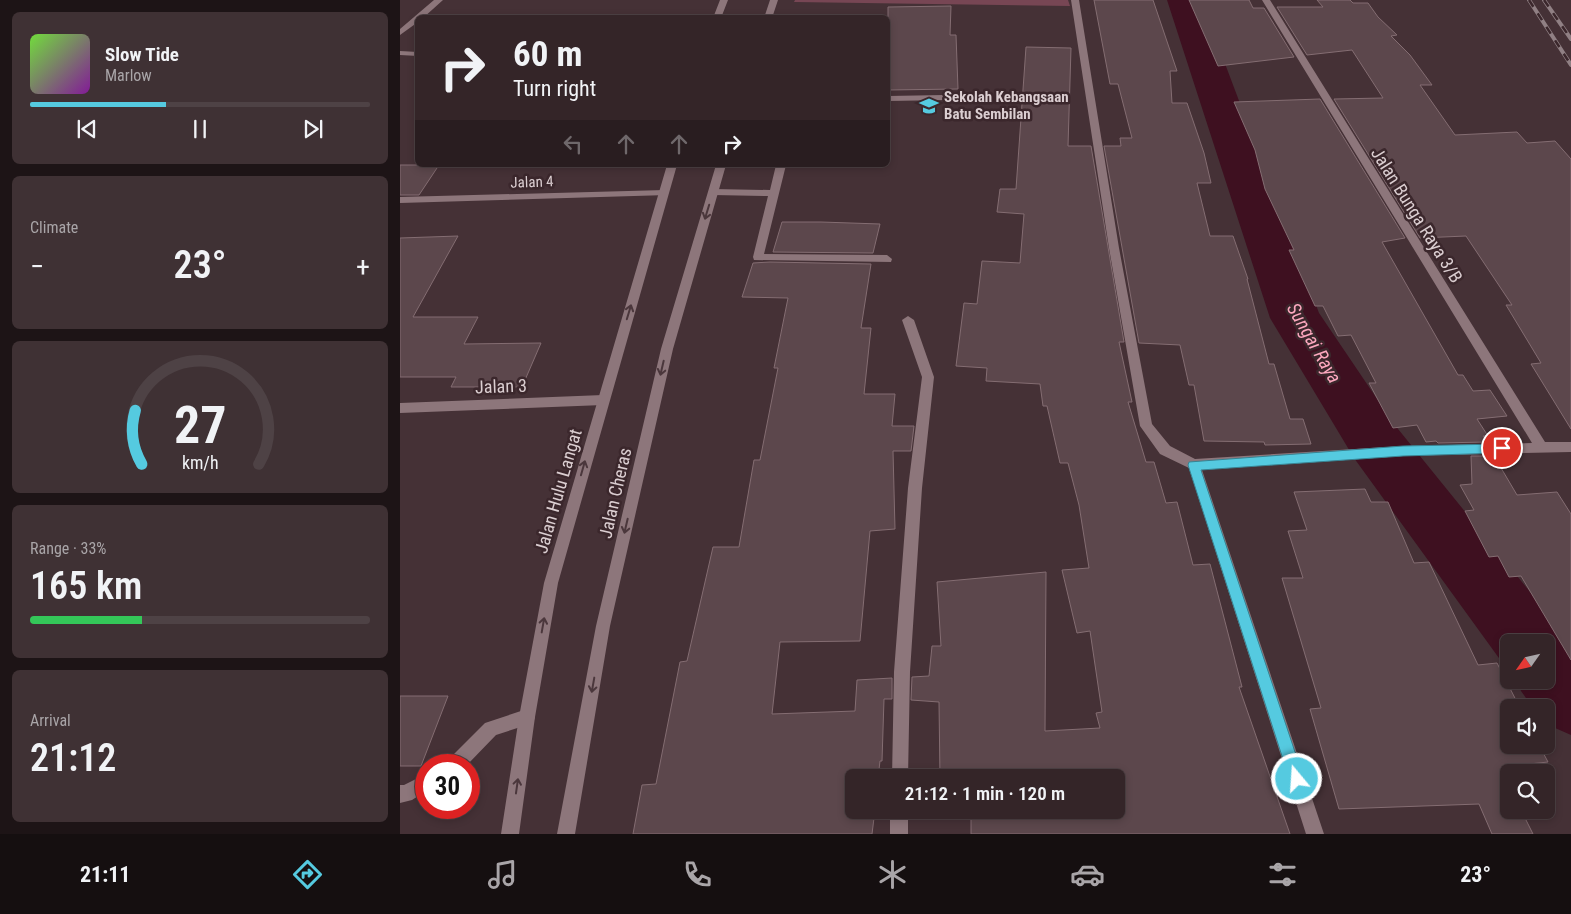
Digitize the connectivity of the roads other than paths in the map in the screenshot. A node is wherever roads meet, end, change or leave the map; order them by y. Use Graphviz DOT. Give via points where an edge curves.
graph roads {
  1 [pos="439,0"];
  2 [pos="724,0"];
  3 [pos="774,0"];
  4 [pos="1075,0"];
  5 [pos="1266,0"];
  6 [pos="422,15"];
  7 [pos="718,15"];
  8 [pos="769,15"];
  9 [pos="415,20"];
  10 [pos="400,33"];
  11 [pos="400,53"];
  12 [pos="415,54"];
  13 [pos="944,98"];
  14 [pos="890,99"];
  15 [pos="672,167"];
  16 [pos="720,167"];
  17 [pos="780,167"];
  18 [pos="713,192"];
  19 [pos="665,193"];
  20 [pos="774,193"];
  21 [pos="400,200"];
  22 [pos="888,259"];
  23 [pos="908,320"];
  24 [pos="603,400"];
  25 [pos="400,408"];
  26 [pos="1541,447"];
  27 [pos="1571,447"];
  28 [pos="1194,465"];
  29 [pos="526,717"];
  30 [pos="466,754"];
  31 [pos="900,769"];
  32 [pos="415,789"];
  33 [pos="400,794"];
  34 [pos="899,819"];
  35 [pos="510,834"];
  36 [pos="566,834"];
  37 [pos="899,834"];
  38 [pos="1315,834"];
  1 -- 6 [label="street"];
  2 -- 7 [label="street"];
  3 -- 8 [label="street"];
  4 -- 28 [label="street" via="1146,426 1165,450"];
  5 -- 26 [label="street, Jalan Bunga Raya 3/B"];
  9 -- 10 [label="street"];
  11 -- 12 [label="street"];
  13 -- 14 [label="street"];
  15 -- 19 [label="street, Jalan Hulu Langat"];
  16 -- 18 [label="street, Jalan Cheras"];
  17 -- 20 [label="street"];
  18 -- 20 [label="street"];
  18 -- 36 [label="street, Jalan Cheras, one-way" via="667,348 603,626"];
  19 -- 21 [label="street, Jalan 4"];
  24 -- 19 [label="street, Jalan Hulu Langat, one-way"];
  20 -- 22 [label="street" via="758,257"];
  23 -- 31 [label="street" via="928,377 910,546"];
  24 -- 25 [label="street, Jalan 3"];
  29 -- 24 [label="street, Jalan Hulu Langat, one-way" via="551,583"];
  26 -- 27 [label="street"];
  26 -- 28 [label="street" via="1403,451"];
  28 -- 38 [label="street"];
  29 -- 30 [label="street" via="491,729"];
  35 -- 29 [label="street, Jalan Hulu Langat, one-way"];
  32 -- 33 [label="street"];
  34 -- 37 [label="street"];
}
